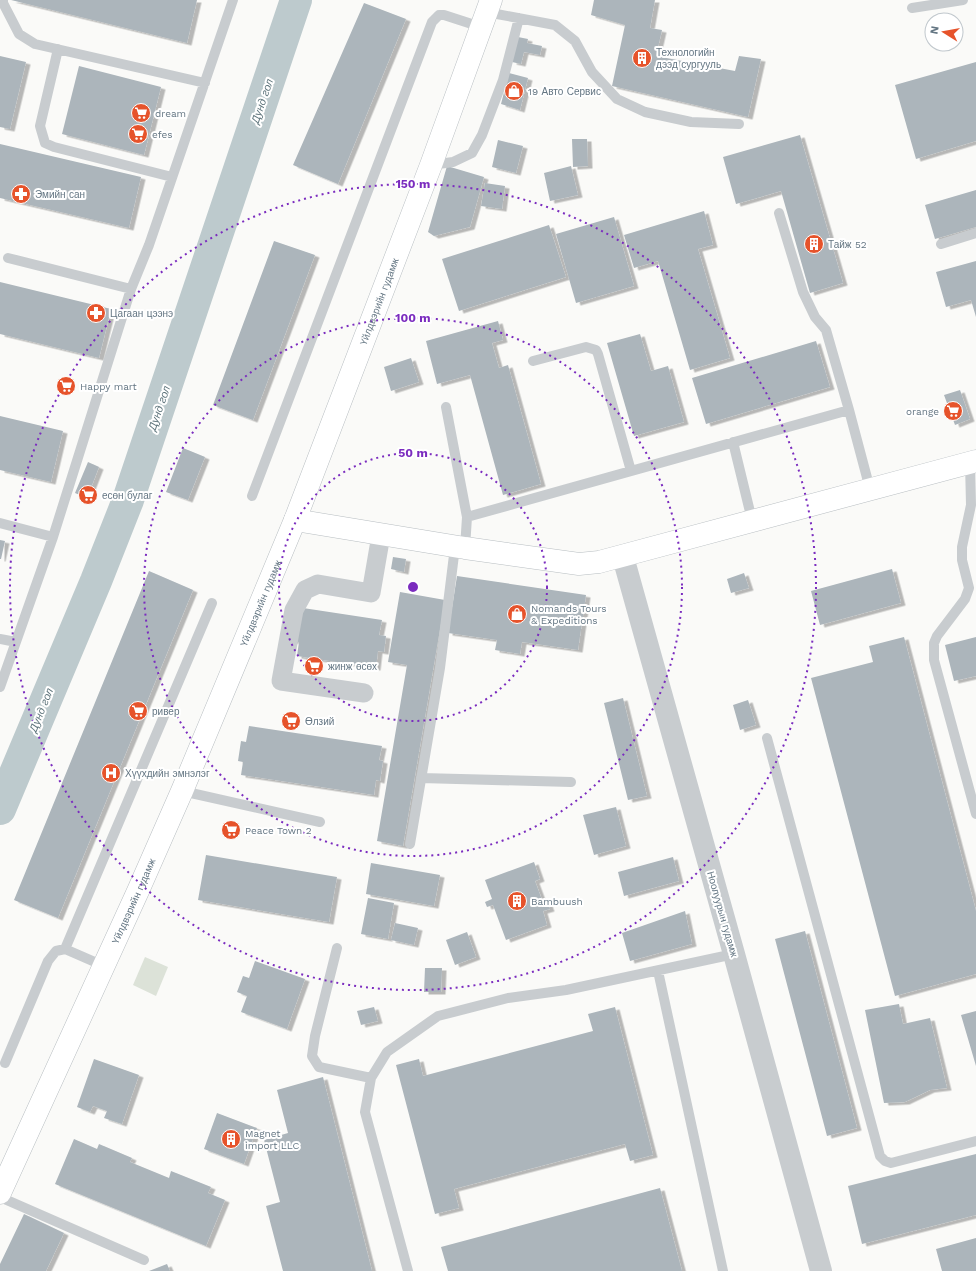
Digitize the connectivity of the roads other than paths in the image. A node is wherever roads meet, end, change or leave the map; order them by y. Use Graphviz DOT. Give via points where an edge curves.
graph roads {
  1 [pos="233,0"];
  2 [pos="963,0"];
  3 [pos="2,2"];
  4 [pos="912,8"];
  5 [pos="486,13"];
  6 [pos="518,18"];
  7 [pos="58,49"];
  8 [pos="205,83"];
  9 [pos="739,124"];
  10 [pos="431,165"];
  11 [pos="172,178"];
  12 [pos="779,213"];
  13 [pos="976,233"];
  14 [pos="941,244"];
  15 [pos="8,258"];
  16 [pos="131,289"];
  17 [pos="533,361"];
  18 [pos="446,407"];
  19 [pos="849,410"];
  20 [pos="733,442"];
  21 [pos="973,462"];
  22 [pos="631,471"];
  23 [pos="870,489"];
  24 [pos="252,496"];
  25 [pos="467,517"];
  26 [pos="295,520"];
  27 [pos="752,520"];
  28 [pos="0,523"];
  29 [pos="381,535"];
  30 [pos="53,537"];
  31 [pos="460,548"];
  32 [pos="623,557"];
  33 [pos="212,603"];
  34 [pos="0,639"];
  35 [pos="16,642"];
  36 [pos="0,687"];
  37 [pos="364,693"];
  38 [pos="767,738"];
  39 [pos="421,778"];
  40 [pos="571,782"];
  41 [pos="182,791"];
  42 [pos="976,814"];
  43 [pos="320,822"];
  44 [pos="410,844"];
  45 [pos="338,948"];
  46 [pos="65,949"];
  47 [pos="734,954"];
  48 [pos="104,966"];
  49 [pos="658,971"];
  50 [pos="5,1063"];
  51 [pos="371,1078"];
  52 [pos="976,1141"];
  53 [pos="0,1194"];
  54 [pos="0,1197"];
  55 [pos="144,1260"];
  56 [pos="408,1271"];
  57 [pos="723,1271"];
  58 [pos="822,1271"];
  1 -- 8 [label="lane"];
  2 -- 4 [label="lane"];
  3 -- 7 [label="lane" via="20,34 36,44"];
  5 -- 6 [label="lane"];
  5 -- 10 [label="main road, Yйлдвэрийн гудамж"];
  5 -- 24 [label="lane" via="439,15 432,22"];
  6 -- 9 [label="lane" via="555,25 575,41 592,72 617,100 645,112 691,122"];
  6 -- 10 [label="lane" via="503,80 482,135 472,153 453,162"];
  7 -- 8 [label="lane"];
  7 -- 11 [label="lane" via="40,126 45,143"];
  8 -- 11 [label="lane"];
  10 -- 26 [label="main road, Yйлдвэрийн гудамж"];
  11 -- 16 [label="lane"];
  12 -- 19 [label="lane" via="803,292 815,317 826,330"];
  13 -- 14 [label="lane"];
  15 -- 16 [label="lane"];
  16 -- 30 [label="lane"];
  17 -- 22 [label="lane" via="586,347 596,350"];
  18 -- 25 [label="lane"];
  19 -- 20 [label="lane"];
  19 -- 23 [label="lane"];
  20 -- 22 [label="lane"];
  20 -- 27 [label="lane"];
  21 -- 23 [label="main road"];
  21 -- 42 [label="lane" via="971,504 962,547 962,560 969,588 965,599 937,636 934,654"];
  22 -- 25 [label="lane"];
  23 -- 27 [label="main road"];
  25 -- 31 [label="lane"];
  26 -- 29 [label="main road"];
  26 -- 41 [label="main road, Yйлдвэрийн гудамж"];
  27 -- 32 [label="main road"];
  28 -- 30 [label="lane"];
  29 -- 31 [label="main road"];
  29 -- 37 [label="street" via="371,593 318,584 305,590 294,610 281,681"];
  30 -- 35 [label="lane"];
  31 -- 32 [label="main road" via="578,564"];
  31 -- 39 [label="lane"];
  32 -- 47 [label="street, Ноолуурын гудамж"];
  33 -- 46 [label="lane"];
  34 -- 35 [label="lane"];
  35 -- 36 [label="lane"];
  38 -- 52 [label="lane" via="880,1156 891,1163"];
  39 -- 40 [label="lane"];
  39 -- 44 [label="lane"];
  41 -- 43 [label="lane"];
  41 -- 48 [label="main road, Yйлдвэрийн гудамж"];
  45 -- 51 [label="lane" via="312,1056 318,1067"];
  46 -- 48 [label="lane"];
  46 -- 50 [label="lane" via="56,951 48,961"];
  47 -- 49 [label="lane"];
  47 -- 58 [label="street, Ноолуурын гудамж"];
  48 -- 53 [label="main road, Yйлдвэрийн гудамж"];
  49 -- 51 [label="lane" via="566,990 508,998 438,1016 387,1052"];
  49 -- 57 [label="lane"];
  51 -- 56 [label="lane" via="365,1112"];
  54 -- 55 [label="lane"];
}
